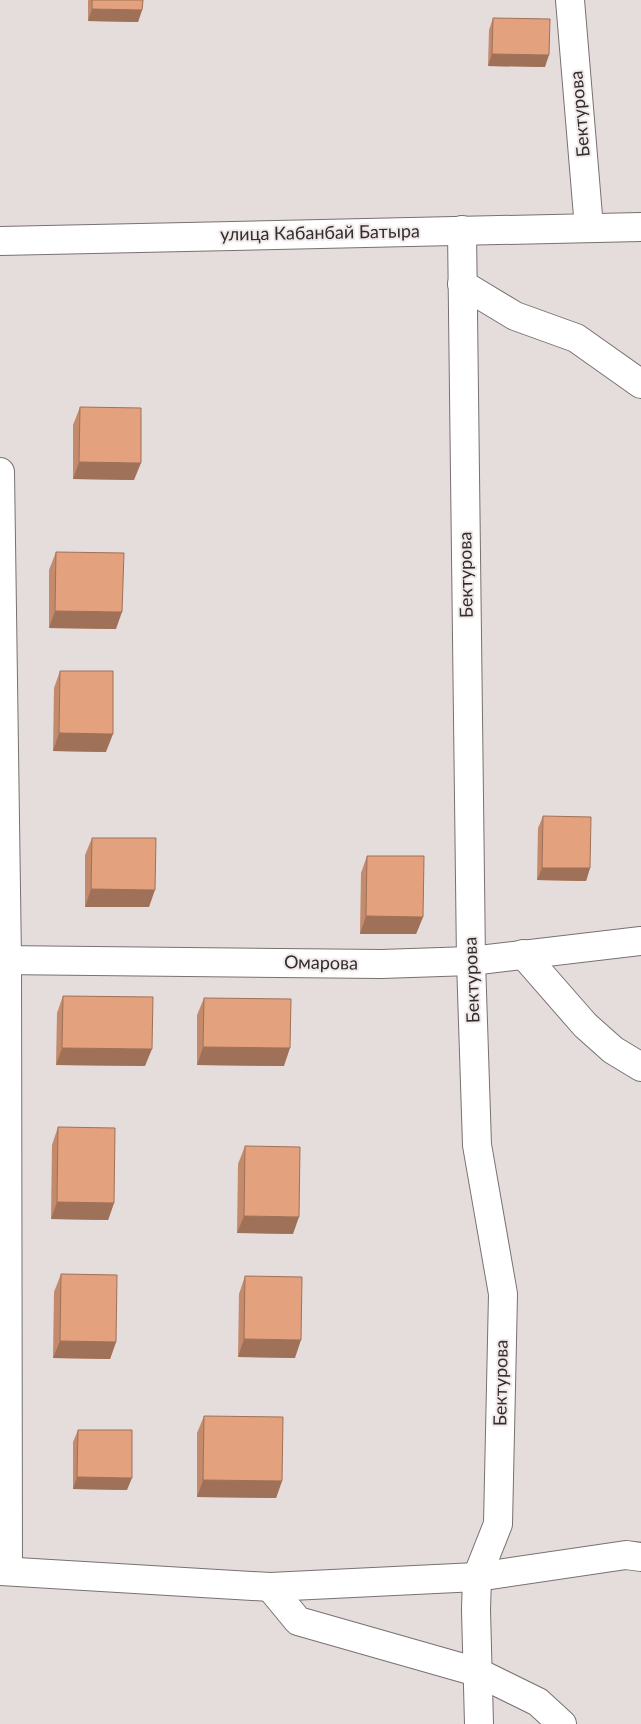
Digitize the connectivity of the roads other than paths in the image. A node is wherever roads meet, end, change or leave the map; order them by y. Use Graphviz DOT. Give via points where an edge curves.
graph roads {
  1 [pos="570,0"];
  2 [pos="641,227"];
  3 [pos="589,228"];
  4 [pos="462,230"];
  5 [pos="0,241"];
  6 [pos="462,284"];
  7 [pos="641,384"];
  8 [pos="0,472"];
  9 [pos="641,941"];
  10 [pos="523,954"];
  11 [pos="4,960"];
  12 [pos="471,961"];
  13 [pos="641,1067"];
  14 [pos="641,1557"];
  15 [pos="4,1570"];
  16 [pos="477,1577"];
  17 [pos="270,1586"];
  18 [pos="477,1672"];
  19 [pos="479,1724"];
  20 [pos="562,1724"];
  1 -- 3 [label="street, Бектурова"];
  2 -- 3 [label="street, улица Кабанбай Батыра"];
  3 -- 4 [label="street, улица Кабанбай Батыра"];
  4 -- 5 [label="street, улица Кабанбай Батыра"];
  4 -- 6 [label="street, Бектурова"];
  6 -- 7 [label="street" via="515,316 576,338"];
  6 -- 12 [label="street, Бектурова"];
  8 -- 11 [label="street"];
  9 -- 10 [label="street, Омарова"];
  10 -- 12 [label="street, Омарова"];
  10 -- 13 [label="street" via="585,1025 613,1050"];
  11 -- 12 [label="street, Омарова" via="371,964"];
  11 -- 15 [label="street"];
  12 -- 16 [label="street, Бектурова" via="477,1146 503,1294 498,1524"];
  14 -- 16 [label="street" via="626,1555"];
  15 -- 17 [label="street"];
  16 -- 17 [label="street"];
  16 -- 18 [label="street, Бектурова"];
  17 -- 18 [label="street" via="298,1621"];
  18 -- 19 [label="street, Бектурова"];
  18 -- 20 [label="street" via="538,1702"];
}
